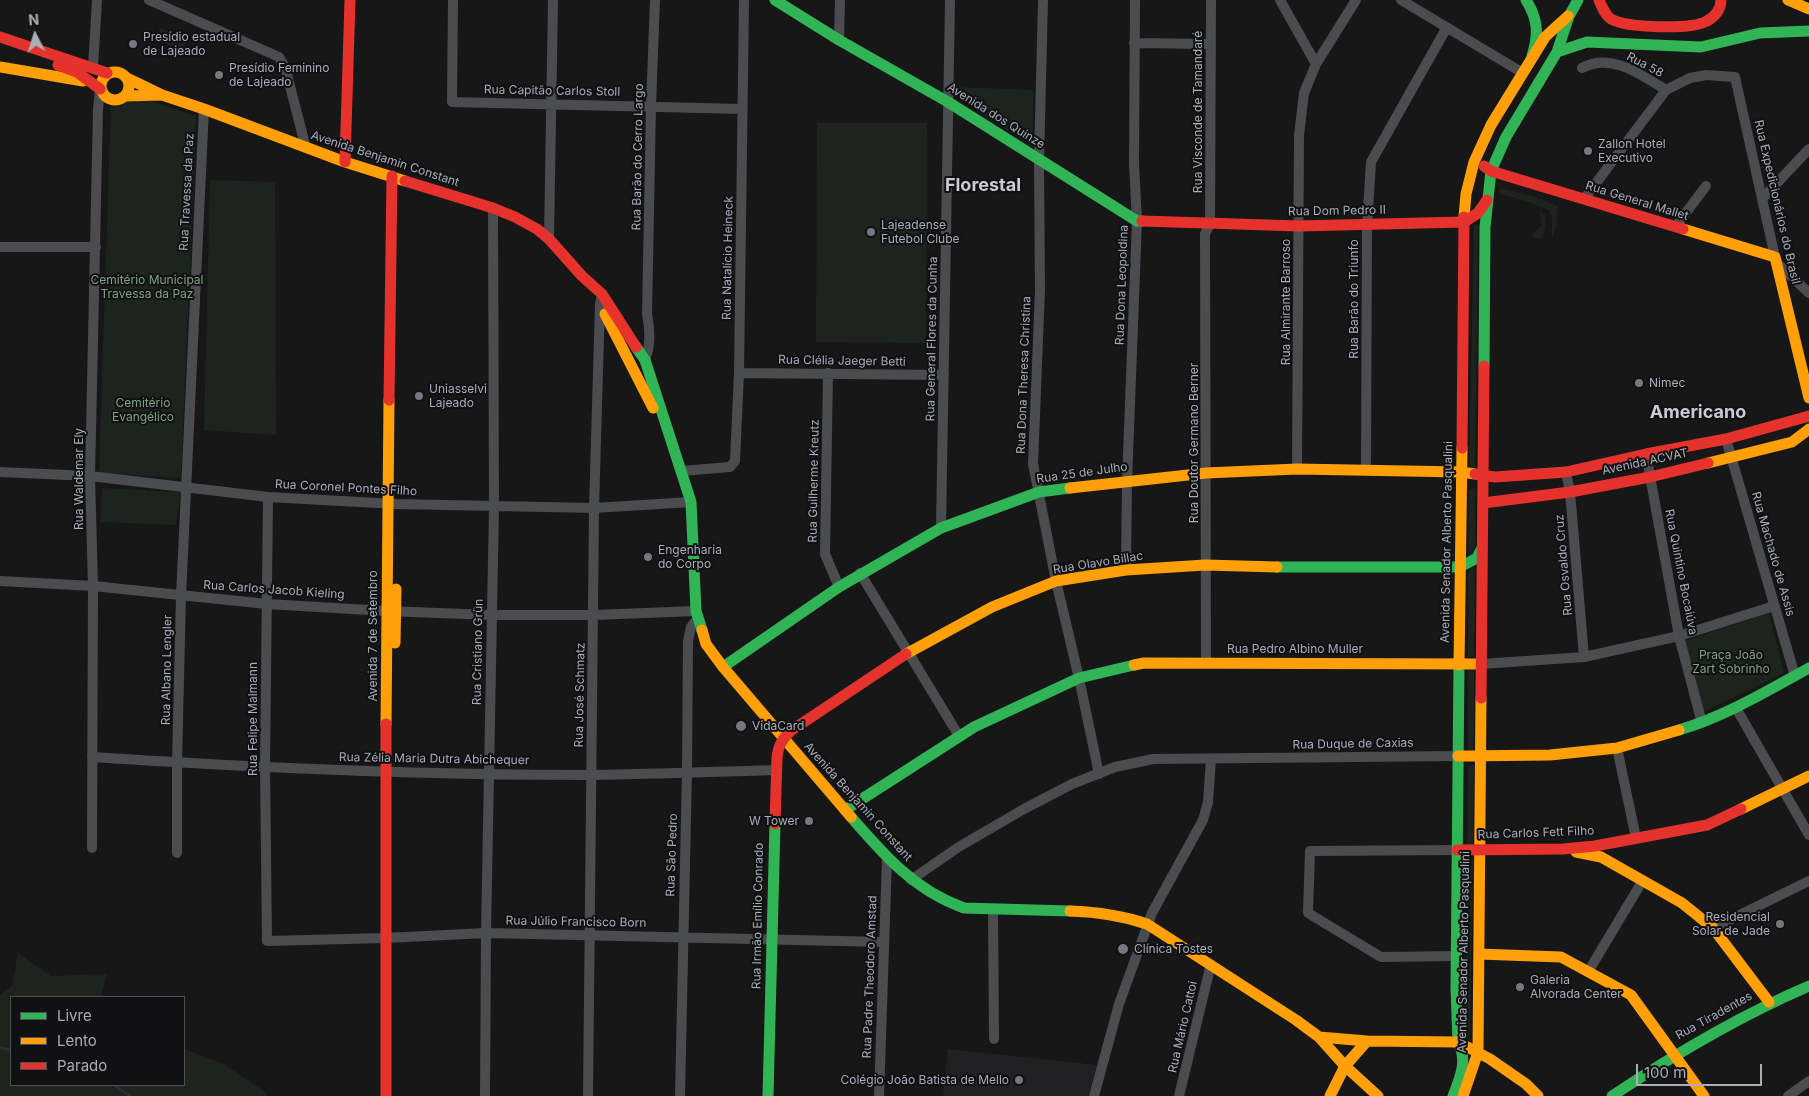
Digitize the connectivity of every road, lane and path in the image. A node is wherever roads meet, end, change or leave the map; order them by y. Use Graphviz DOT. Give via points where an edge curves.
graph roads {
  1 [pos="97,0"];
  2 [pos="149,0"];
  3 [pos="350,0"];
  4 [pos="453,0"];
  5 [pos="553,0"];
  6 [pos="655,0"];
  7 [pos="744,0"];
  8 [pos="776,0"];
  9 [pos="840,0"];
  10 [pos="950,0"];
  11 [pos="1043,0"];
  12 [pos="1135,0"];
  13 [pos="1211,0"];
  14 [pos="1280,0"];
  15 [pos="1356,0"];
  16 [pos="1401,0"];
  17 [pos="1526,0"];
  18 [pos="1578,0"];
  19 [pos="1599,0"];
  20 [pos="1721,0"];
  21 [pos="1788,0"];
  22 [pos="1809,9"];
  23 [pos="1569,16"];
  24 [pos="1447,27"];
  25 [pos="1809,31"];
  26 [pos="0,38"];
  27 [pos="839,40"];
  28 [pos="1134,43"];
  29 [pos="1210,44"];
  30 [pos="0,46"];
  31 [pos="1557,52"];
  32 [pos="1532,56"];
  33 [pos="1316,64"];
  34 [pos="0,67"];
  35 [pos="93,67"];
  36 [pos="1582,68"];
  37 [pos="107,73"];
  38 [pos="1523,73"];
  39 [pos="127,78"];
  40 [pos="88,82"];
  41 [pos="100,89"];
  42 [pos="1666,90"];
  43 [pos="162,95"];
  44 [pos="125,96"];
  45 [pos="948,102"];
  46 [pos="1526,103"];
  47 [pos="552,104"];
  48 [pos="651,106"];
  49 [pos="204,109"];
  50 [pos="742,109"];
  51 [pos="1491,125"];
  52 [pos="306,148"];
  53 [pos="1809,148"];
  54 [pos="1039,160"];
  55 [pos="345,162"];
  56 [pos="1491,171"];
  57 [pos="397,177"];
  58 [pos="1706,186"];
  59 [pos="1488,198"];
  60 [pos="1584,199"];
  61 [pos="1762,199"];
  62 [pos="493,208"];
  63 [pos="1137,221"];
  64 [pos="1464,222"];
  65 [pos="1210,224"];
  66 [pos="1367,225"];
  67 [pos="1299,226"];
  68 [pos="1676,227"];
  69 [pos="549,239"];
  70 [pos="0,247"];
  71 [pos="96,247"];
  72 [pos="1776,260"];
  73 [pos="1808,291"];
  74 [pos="601,299"];
  75 [pos="641,355"];
  76 [pos="630,363"];
  77 [pos="739,373"];
  78 [pos="828,373"];
  79 [pos="944,375"];
  80 [pos="1808,395"];
  81 [pos="1808,416"];
  82 [pos="1809,430"];
  83 [pos="1726,439"];
  84 [pos="1792,442"];
  85 [pos="1809,444"];
  86 [pos="674,449"];
  87 [pos="1646,454"];
  88 [pos="1732,457"];
  89 [pos="1297,469"];
  90 [pos="1366,470"];
  91 [pos="682,471"];
  92 [pos="0,472"];
  93 [pos="1462,472"];
  94 [pos="1566,472"];
  95 [pos="1206,473"];
  96 [pos="90,476"];
  97 [pos="1483,476"];
  98 [pos="1650,477"];
  99 [pos="1127,480"];
  100 [pos="187,487"];
  101 [pos="1039,492"];
  102 [pos="1570,492"];
  103 [pos="268,496"];
  104 [pos="691,502"];
  105 [pos="1482,503"];
  106 [pos="392,504"];
  107 [pos="494,506"];
  108 [pos="594,508"];
  109 [pos="941,528"];
  110 [pos="1482,547"];
  111 [pos="1205,565"];
  112 [pos="1460,567"];
  113 [pos="1126,570"];
  114 [pos="860,574"];
  115 [pos="0,581"];
  116 [pos="1056,582"];
  117 [pos="93,586"];
  118 [pos="839,587"];
  119 [pos="181,596"];
  120 [pos="267,604"];
  121 [pos="1774,606"];
  122 [pos="391,610"];
  123 [pos="491,615"];
  124 [pos="594,615"];
  125 [pos="697,615"];
  126 [pos="1679,636"];
  127 [pos="708,646"];
  128 [pos="909,652"];
  129 [pos="688,654"];
  130 [pos="1584,657"];
  131 [pos="1206,662"];
  132 [pos="1459,664"];
  133 [pos="1481,664"];
  134 [pos="723,667"];
  135 [pos="1809,668"];
  136 [pos="1794,676"];
  137 [pos="1079,678"];
  138 [pos="1736,708"];
  139 [pos="1702,723"];
  140 [pos="959,736"];
  141 [pos="782,738"];
  142 [pos="1617,748"];
  143 [pos="1458,756"];
  144 [pos="1481,756"];
  145 [pos="92,757"];
  146 [pos="1211,760"];
  147 [pos="177,763"];
  148 [pos="265,766"];
  149 [pos="776,770"];
  150 [pos="390,771"];
  151 [pos="687,772"];
  152 [pos="489,774"];
  153 [pos="1098,774"];
  154 [pos="591,775"];
  155 [pos="1809,776"];
  156 [pos="1782,788"];
  157 [pos="845,810"];
  158 [pos="1809,835"];
  159 [pos="1636,838"];
  160 [pos="92,848"];
  161 [pos="1457,850"];
  162 [pos="1480,850"];
  163 [pos="1602,852"];
  164 [pos="177,853"];
  165 [pos="887,859"];
  166 [pos="911,880"];
  167 [pos="1643,880"];
  168 [pos="1809,881"];
  169 [pos="993,909"];
  170 [pos="1147,924"];
  171 [pos="1713,928"];
  172 [pos="486,933"];
  173 [pos="589,934"];
  174 [pos="682,936"];
  175 [pos="390,938"];
  176 [pos="772,940"];
  177 [pos="267,941"];
  178 [pos="884,942"];
  179 [pos="1480,954"];
  180 [pos="1456,956"];
  181 [pos="1211,964"];
  182 [pos="1588,972"];
  183 [pos="1809,986"];
  184 [pos="1769,1002"];
  185 [pos="1319,1037"];
  186 [pos="994,1039"];
  187 [pos="1367,1041"];
  188 [pos="1458,1042"];
  189 [pos="1478,1052"];
  190 [pos="1674,1054"];
  191 [pos="1345,1066"];
  192 [pos="1809,1081"];
  193 [pos="386,1096"];
  194 [pos="394,1096"];
  195 [pos="485,1096"];
  196 [pos="588,1096"];
  197 [pos="680,1096"];
  198 [pos="768,1096"];
  199 [pos="879,1096"];
  200 [pos="1094,1096"];
  201 [pos="1180,1096"];
  202 [pos="1330,1096"];
  203 [pos="1378,1096"];
  204 [pos="1453,1096"];
  205 [pos="1463,1096"];
  206 [pos="1538,1096"];
  207 [pos="1612,1096"];
  208 [pos="1704,1096"];
  209 [pos="1788,1096"];
  1 -- 35 [label="street"];
  2 -- 52 [label="street" via="279,57 285,67"];
  3 -- 55 [label="main road"];
  4 -- 47 [label="street, Rua Capitão Carlos Stoll" via="452,102"];
  5 -- 47 [label="street"];
  6 -- 48 [label="street, Rua Barão do Cerro Largo"];
  7 -- 50 [label="street, Rua Natalício Heineck"];
  8 -- 27 [label="main road, Avenida dos Quinze"];
  9 -- 27 [label="street"];
  10 -- 45 [label="street, Rua General Flores da Cunha"];
  11 -- 54 [label="street, Rua Dona Theresa Christina"];
  12 -- 28 [label="street, Rua Dona Leopoldina"];
  13 -- 29 [label="street, Rua Visconde de Tamandaré"];
  14 -- 33 [label="street"];
  15 -- 33 [label="street, Rua Almirante Barroso"];
  16 -- 24 [label="street"];
  17 -- 32 [label="main road" via="1537,23 1538,38"];
  18 -- 23 [label="main road, Avenida Senador Alberto Pasqualini"];
  19 -- 20 [label="main road" via="1609,18 1619,23 1692,26 1709,20 1719,9"];
  21 -- 22 [label="main road"];
  23 -- 31 [label="main road, Avenida Senador Alberto Pasqualini"];
  23 -- 32 [label="main road, Avenida Senador Alberto Pasqualini" via="1545,37"];
  24 -- 38 [label="street"];
  24 -- 66 [label="street, Rua Barão do Triunfo" via="1371,162"];
  25 -- 31 [label="main road" via="1760,33 1701,47 1587,42"];
  26 -- 35 [label="main road"];
  27 -- 45 [label="main road, Avenida dos Quinze"];
  28 -- 29 [label="street"];
  28 -- 63 [label="street, Rua Dona Leopoldina"];
  29 -- 65 [label="street, Rua Visconde de Tamandaré"];
  30 -- 40 [label="main road" via="65,67"];
  31 -- 46 [label="main road, Avenida Senador Alberto Pasqualini"];
  32 -- 38 [label="main road, Avenida Senador Alberto Pasqualini"];
  33 -- 67 [label="street, Rua Almirante Barroso" via="1304,93 1299,135"];
  34 -- 40 [label="main road"];
  35 -- 37 [label="main road"];
  36 -- 42 [label="street, Rua 58" via="1602,62 1615,63"];
  37 -- 39 [label="main road" via="118,72"];
  37 -- 41 [label="main road" via="102,78"];
  38 -- 46 [label="main road" via="1528,80"];
  38 -- 51 [label="main road, Avenida Senador Alberto Pasqualini"];
  39 -- 43 [label="main road, Avenida Benjamin Constant"];
  39 -- 44 [label="main road" via="129,86"];
  40 -- 41 [label="main road"];
  41 -- 44 [label="main road" via="108,99"];
  41 -- 71 [label="street, Rua Waldemar Ely"];
  42 -- 60 [label="street"];
  42 -- 61 [label="street, Rua Expedicionários do Brasil" via="1698,77 1735,77"];
  43 -- 44 [label="main road, Avenida Benjamin Constant"];
  43 -- 49 [label="main road, Avenida Benjamin Constant"];
  45 -- 54 [label="main road, Avenida dos Quinze"];
  45 -- 79 [label="street, Rua General Flores da Cunha"];
  46 -- 56 [label="main road, Avenida Senador Alberto Pasqualini"];
  47 -- 48 [label="street, Rua Capitão Carlos Stoll"];
  47 -- 69 [label="street"];
  48 -- 50 [label="street, Rua Capitão Carlos Stoll"];
  48 -- 75 [label="street, Rua Barão do Cerro Largo" via="649,350"];
  49 -- 52 [label="main road, Avenida Benjamin Constant"];
  49 -- 100 [label="street, Rua Travessa da Paz"];
  50 -- 77 [label="street, Rua Natalício Heineck"];
  51 -- 56 [label="main road" via="1482,161"];
  51 -- 64 [label="main road, Avenida Senador Alberto Pasqualini" via="1474,162 1466,194"];
  52 -- 55 [label="main road, Avenida Benjamin Constant"];
  53 -- 61 [label="street"];
  54 -- 63 [label="main road, Avenida dos Quinze"];
  54 -- 101 [label="street, Rua Dona Theresa Christina" via="1040,290 1033,464"];
  55 -- 57 [label="main road, Avenida Benjamin Constant"];
  56 -- 59 [label="main road, Avenida Senador Alberto Pasqualini"];
  56 -- 60 [label="main road, Rua General Mallet"];
  57 -- 62 [label="main road, Avenida Benjamin Constant"];
  57 -- 106 [label="main road, Avenida 7 de Setembro"];
  58 -- 68 [label="street"];
  59 -- 64 [label="main road" via="1478,214"];
  59 -- 97 [label="main road, Avenida Senador Alberto Pasqualini"];
  60 -- 68 [label="main road, Rua General Mallet"];
  61 -- 72 [label="street, Rua Expedicionários do Brasil"];
  62 -- 69 [label="main road, Avenida Benjamin Constant" via="530,225"];
  62 -- 107 [label="street, Rua Cristiano Grün"];
  63 -- 65 [label="main road, Avenida dos Quinze"];
  63 -- 99 [label="street, Rua Dona Leopoldina"];
  64 -- 66 [label="main road, Rua Dom Pedro II"];
  64 -- 93 [label="main road, Avenida Senador Alberto Pasqualini"];
  65 -- 67 [label="main road, Rua Dom Pedro II"];
  65 -- 95 [label="street, Rua Doutor Germano Berner" via="1206,234"];
  66 -- 67 [label="main road, Rua Dom Pedro II"];
  66 -- 90 [label="street, Rua Barão do Triunfo"];
  67 -- 89 [label="street, Rua Almirante Barroso"];
  68 -- 72 [label="main road, Rua General Mallet"];
  69 -- 74 [label="main road, Avenida Benjamin Constant"];
  70 -- 71 [label="street"];
  71 -- 96 [label="street, Rua Waldemar Ely"];
  72 -- 73 [label="street"];
  72 -- 80 [label="main road, Rua Expedicionários do Brasil"];
  74 -- 75 [label="main road, Avenida Benjamin Constant"];
  74 -- 76 [label="main road, Avenida Benjamin Constant"];
  74 -- 108 [label="street, Rua José Schmatz"];
  75 -- 76 [label="main road" via="638,366"];
  75 -- 86 [label="main road, Avenida Benjamin Constant"];
  76 -- 86 [label="main road, Avenida Benjamin Constant"];
  77 -- 78 [label="street, Rua Clélia Jaeger Betti"];
  77 -- 91 [label="street, Rua Natalício Heineck" via="734,464"];
  78 -- 79 [label="street, Rua Clélia Jaeger Betti"];
  78 -- 118 [label="street, Rua Guilherme Kreutz" via="825,554"];
  79 -- 109 [label="street, Rua General Flores da Cunha"];
  80 -- 81 [label="main road, Rua Expedicionários do Brasil"];
  81 -- 82 [label="main road, Rua Expedicionários do Brasil"];
  81 -- 83 [label="main road, Avenida ACVAT"];
  82 -- 84 [label="main road, Avenida ACVAT"];
  83 -- 87 [label="main road, Avenida ACVAT"];
  83 -- 88 [label="street, Rua Machado de Assis"];
  84 -- 85 [label="main road"];
  84 -- 88 [label="main road, Avenida ACVAT"];
  86 -- 91 [label="main road, Avenida Benjamin Constant"];
  87 -- 94 [label="main road, Avenida ACVAT"];
  87 -- 98 [label="street, Rua Quintino Bocaiúva"];
  88 -- 98 [label="main road, Avenida ACVAT"];
  88 -- 121 [label="street, Rua Machado de Assis"];
  89 -- 90 [label="main road, Rua 25 de Julho"];
  89 -- 95 [label="main road, Rua 25 de Julho"];
  90 -- 93 [label="main road, Rua 25 de Julho"];
  91 -- 104 [label="main road, Avenida Benjamin Constant"];
  92 -- 96 [label="street, Rua Coronel Pontes Filho"];
  93 -- 97 [label="main road, Avenida ACVAT"];
  93 -- 112 [label="main road, Avenida Senador Alberto Pasqualini"];
  94 -- 97 [label="main road, Avenida ACVAT"];
  94 -- 102 [label="street, Rua Osvaldo Cruz"];
  95 -- 99 [label="main road, Rua 25 de Julho"];
  95 -- 111 [label="street, Rua Doutor Germano Berner"];
  96 -- 100 [label="street, Rua Coronel Pontes Filho"];
  96 -- 117 [label="street, Rua Waldemar Ely"];
  97 -- 105 [label="main road, Avenida Senador Alberto Pasqualini"];
  98 -- 102 [label="main road, Avenida ACVAT"];
  98 -- 126 [label="street, Rua Quintino Bocaiúva"];
  99 -- 101 [label="main road, Rua 25 de Julho"];
  99 -- 113 [label="street, Rua Dona Leopoldina"];
  100 -- 103 [label="street, Rua Coronel Pontes Filho"];
  100 -- 119 [label="street, Rua Albano Lengler"];
  101 -- 109 [label="main road, Rua 25 de Julho"];
  101 -- 116 [label="street, Rua Dona Theresa Christina"];
  102 -- 105 [label="main road, Avenida ACVAT"];
  102 -- 130 [label="street, Rua Osvaldo Cruz"];
  103 -- 106 [label="street, Rua Coronel Pontes Filho"];
  103 -- 120 [label="street, Rua Felipe Malmann"];
  104 -- 108 [label="street, Rua Coronel Pontes Filho"];
  104 -- 125 [label="main road, Avenida Benjamin Constant"];
  105 -- 110 [label="main road, Avenida Senador Alberto Pasqualini"];
  106 -- 107 [label="street, Rua Coronel Pontes Filho"];
  106 -- 122 [label="main road, Avenida 7 de Setembro"];
  107 -- 108 [label="street, Rua Coronel Pontes Filho"];
  107 -- 123 [label="street, Rua Cristiano Grün"];
  108 -- 124 [label="street, Rua José Schmatz"];
  109 -- 114 [label="main road, Rua 25 de Julho"];
  110 -- 112 [label="main road" via="1477,558"];
  110 -- 133 [label="main road, Avenida Senador Alberto Pasqualini"];
  111 -- 112 [label="main road, Rua Olavo Billac"];
  111 -- 113 [label="main road, Rua Olavo Billac"];
  111 -- 131 [label="street, Rua Doutor Germano Berner"];
  112 -- 132 [label="main road, Avenida Senador Alberto Pasqualini"];
  113 -- 116 [label="main road, Rua Olavo Billac"];
  114 -- 118 [label="main road, Rua 25 de Julho"];
  114 -- 128 [label="street"];
  115 -- 117 [label="street, Rua Carlos Jacob Kieling"];
  116 -- 128 [label="main road, Rua Olavo Billac" via="992,607"];
  116 -- 137 [label="street, Rua Dona Theresa Christina"];
  117 -- 119 [label="street, Rua Carlos Jacob Kieling"];
  117 -- 145 [label="street, Rua Waldemar Ely"];
  118 -- 134 [label="main road, Rua 25 de Julho"];
  119 -- 120 [label="street, Rua Carlos Jacob Kieling"];
  119 -- 147 [label="street, Rua Albano Lengler"];
  120 -- 122 [label="street, Rua Carlos Jacob Kieling"];
  120 -- 148 [label="street, Rua Felipe Malmann"];
  121 -- 126 [label="street, Rua Pedro Albino Muller"];
  121 -- 136 [label="street, Rua Machado de Assis"];
  122 -- 123 [label="street, Rua Carlos Jacob Kieling"];
  122 -- 150 [label="main road, Avenida 7 de Setembro"];
  123 -- 124 [label="street, Rua Carlos Jacob Kieling"];
  123 -- 152 [label="street, Rua Cristiano Grün"];
  124 -- 125 [label="street, Rua Carlos Jacob Kieling"];
  124 -- 154 [label="street, Rua José Schmatz"];
  125 -- 127 [label="main road, Avenida Benjamin Constant"];
  125 -- 129 [label="street, Rua São Pedro" via="691,627"];
  126 -- 130 [label="street, Rua Pedro Albino Muller"];
  126 -- 139 [label="street, Rua Quintino Bocaiúva"];
  127 -- 129 [label="street"];
  127 -- 134 [label="main road, Avenida Benjamin Constant"];
  128 -- 140 [label="street"];
  128 -- 141 [label="main road, Rua Olavo Billac"];
  129 -- 151 [label="street, Rua São Pedro"];
  130 -- 133 [label="street, Rua Pedro Albino Muller"];
  131 -- 132 [label="main road, Rua Pedro Albino Muller"];
  131 -- 137 [label="main road, Rua Pedro Albino Muller" via="1144,663"];
  132 -- 133 [label="main road, Rua Pedro Albino Muller"];
  132 -- 143 [label="main road, Avenida Senador Alberto Pasqualini"];
  133 -- 144 [label="main road, Avenida Senador Alberto Pasqualini"];
  134 -- 141 [label="main road, Avenida Benjamin Constant"];
  135 -- 136 [label="main road, Rua Duque de Caxias"];
  136 -- 138 [label="main road, Rua Duque de Caxias"];
  137 -- 140 [label="main road, Rua Pedro Albino Muller"];
  137 -- 153 [label="street, Rua Dona Theresa Christina"];
  138 -- 139 [label="main road, Rua Duque de Caxias"];
  138 -- 156 [label="street"];
  139 -- 142 [label="main road, Rua Duque de Caxias"];
  140 -- 157 [label="main road, Rua Pedro Albino Muller"];
  141 -- 149 [label="main road, Rua Irmão Emílio Conrado" via="777,751"];
  141 -- 157 [label="main road, Avenida Benjamin Constant"];
  142 -- 144 [label="main road, Rua Duque de Caxias" via="1550,755"];
  142 -- 159 [label="street"];
  143 -- 144 [label="main road, Rua Duque de Caxias"];
  143 -- 146 [label="street, Rua Duque de Caxias"];
  143 -- 161 [label="main road, Avenida Senador Alberto Pasqualini"];
  144 -- 162 [label="main road, Avenida Senador Alberto Pasqualini"];
  145 -- 147 [label="street, Rua Zélia Maria Dutra Abichequer"];
  145 -- 160 [label="street, Rua Waldemar Ely"];
  146 -- 153 [label="street, Rua Duque de Caxias" via="1153,759"];
  146 -- 170 [label="street" via="1208,802 1203,820"];
  147 -- 148 [label="street, Rua Zélia Maria Dutra Abichequer"];
  147 -- 164 [label="street, Rua Albano Lengler"];
  148 -- 150 [label="street, Rua Zélia Maria Dutra Abichequer"];
  148 -- 177 [label="street, Rua Felipe Malmann"];
  149 -- 151 [label="street, Rua Zélia Maria Dutra Abichequer"];
  149 -- 176 [label="main road, Rua Irmão Emílio Conrado"];
  150 -- 152 [label="street, Rua Zélia Maria Dutra Abichequer"];
  150 -- 175 [label="main road, Avenida 7 de Setembro"];
  151 -- 154 [label="street, Rua Zélia Maria Dutra Abichequer"];
  151 -- 174 [label="street, Rua São Pedro"];
  152 -- 154 [label="street, Rua Zélia Maria Dutra Abichequer"];
  152 -- 172 [label="street, Rua Cristiano Grün"];
  153 -- 166 [label="street, Rua Duque de Caxias" via="1018,813 957,848"];
  154 -- 173 [label="street, Rua José Schmatz"];
  155 -- 156 [label="main road"];
  156 -- 158 [label="street"];
  156 -- 159 [label="main road" via="1707,825"];
  157 -- 165 [label="main road, Avenida Benjamin Constant"];
  159 -- 163 [label="main road" via="1621,840"];
  161 -- 162 [label="main road, Rua Carlos Fett Filho"];
  161 -- 180 [label="main road, Avenida Senador Alberto Pasqualini"];
  161 -- 180 [label="street, Rua Carlos Fett Filho" via="1310,851 1308,913 1382,957"];
  162 -- 163 [label="main road, Rua Carlos Fett Filho"];
  162 -- 179 [label="main road, Avenida Senador Alberto Pasqualini"];
  163 -- 167 [label="main road, Rua Carlos Fett Filho" via="1620,868"];
  165 -- 166 [label="main road, Avenida Benjamin Constant"];
  165 -- 178 [label="street, Rua Padre Theodoro Amstad"];
  166 -- 169 [label="main road, Avenida Benjamin Constant" via="952,904 964,908"];
  167 -- 171 [label="main road, Rua Carlos Fett Filho" via="1682,903"];
  167 -- 182 [label="street"];
  168 -- 171 [label="street"];
  169 -- 170 [label="main road, Avenida Benjamin Constant" via="1102,912"];
  169 -- 186 [label="street"];
  170 -- 181 [label="main road, Avenida Benjamin Constant"];
  170 -- 200 [label="street"];
  171 -- 184 [label="main road, Rua Carlos Fett Filho"];
  172 -- 173 [label="street, Rua Júlio Francisco Born"];
  172 -- 175 [label="street, Rua Júlio Francisco Born"];
  172 -- 195 [label="street, Rua Cristiano Grün"];
  173 -- 174 [label="street, Rua Júlio Francisco Born"];
  173 -- 196 [label="street, Rua José Schmatz"];
  174 -- 176 [label="street, Rua Júlio Francisco Born"];
  174 -- 197 [label="street, Rua São Pedro"];
  175 -- 177 [label="street, Rua Júlio Francisco Born"];
  175 -- 193 [label="main road, Avenida 7 de Setembro"];
  175 -- 194 [label="main road, Avenida 7 de Setembro"];
  176 -- 178 [label="street, Rua Júlio Francisco Born"];
  176 -- 198 [label="main road, Rua Irmão Emílio Conrado"];
  178 -- 199 [label="street, Rua Padre Theodoro Amstad"];
  179 -- 182 [label="main road" via="1561,957"];
  179 -- 189 [label="main road, Avenida Senador Alberto Pasqualini"];
  180 -- 188 [label="main road, Avenida Senador Alberto Pasqualini"];
  181 -- 185 [label="main road, Avenida Benjamin Constant"];
  181 -- 201 [label="street, Rua Mário Cattoi"];
  182 -- 190 [label="main road" via="1631,995"];
  183 -- 184 [label="main road, Rua Tiradentes"];
  184 -- 190 [label="main road, Rua Tiradentes"];
  185 -- 187 [label="main road"];
  185 -- 191 [label="main road, Avenida Benjamin Constant"];
  187 -- 188 [label="main road"];
  187 -- 191 [label="main road"];
  188 -- 189 [label="main road"];
  188 -- 204 [label="main road, Avenida Senador Alberto Pasqualini" via="1463,1049 1463,1064"];
  189 -- 205 [label="main road, Avenida Senador Alberto Pasqualini"];
  189 -- 206 [label="main road" via="1526,1084"];
  190 -- 207 [label="main road, Rua Tiradentes"];
  190 -- 208 [label="main road"];
  191 -- 202 [label="main road"];
  191 -- 203 [label="main road, Avenida Benjamin Constant"];
  192 -- 209 [label="street"];
}
